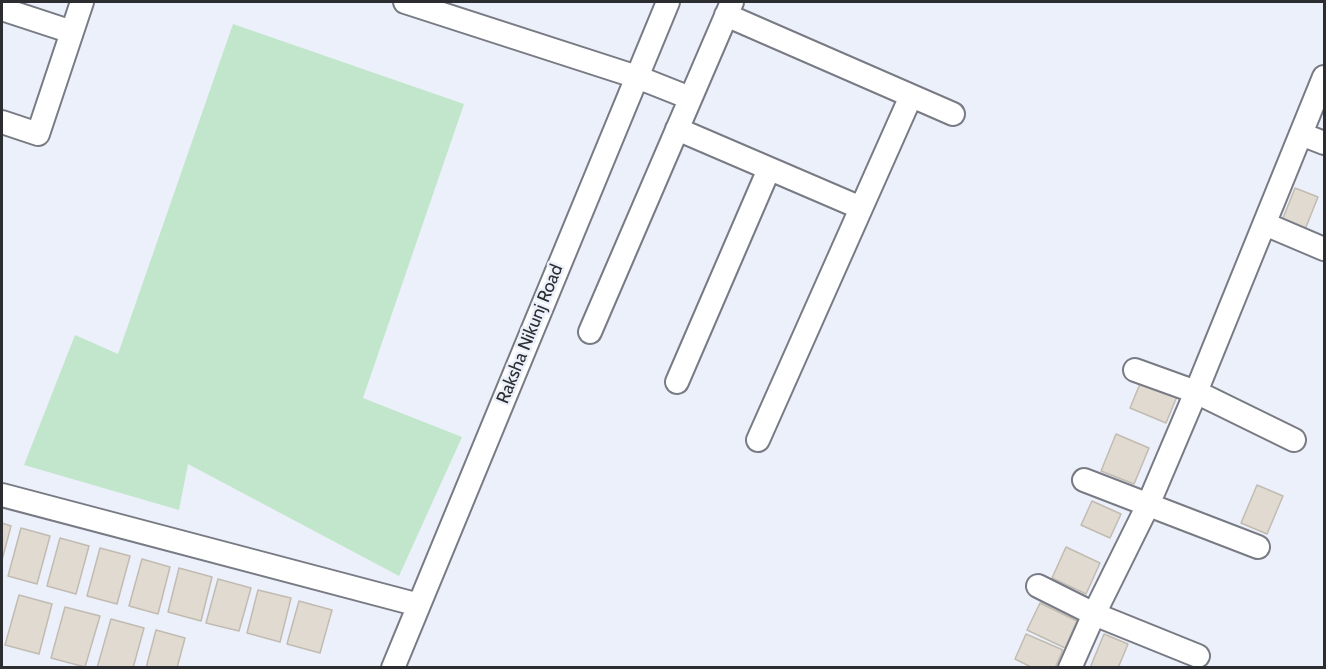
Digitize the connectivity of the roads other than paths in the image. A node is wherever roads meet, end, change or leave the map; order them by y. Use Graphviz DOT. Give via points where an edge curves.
graph roads {
  1 [pos="82,2"];
  2 [pos="405,2"];
  3 [pos="668,2"];
  4 [pos="729,8"];
  5 [pos="2,9"];
  6 [pos="72,32"];
  7 [pos="637,77"];
  8 [pos="1324,77"];
  9 [pos="911,96"];
  10 [pos="690,98"];
  11 [pos="953,114"];
  12 [pos="2,122"];
  13 [pos="677,129"];
  14 [pos="1301,134"];
  15 [pos="1324,143"];
  16 [pos="770,169"];
  17 [pos="861,208"];
  18 [pos="1265,224"];
  19 [pos="1324,249"];
  20 [pos="590,332"];
  21 [pos="1135,370"];
  22 [pos="677,382"];
  23 [pos="1196,392"];
  24 [pos="758,440"];
  25 [pos="1294,440"];
  26 [pos="1084,480"];
  27 [pos="2,495"];
  28 [pos="1149,505"];
  29 [pos="1258,547"];
  30 [pos="1038,586"];
  31 [pos="419,605"];
  32 [pos="1094,614"];
  33 [pos="1198,656"];
  34 [pos="393,668"];
  35 [pos="1070,668"];
  1 -- 6 [label="street"];
  2 -- 7 [label="street"];
  3 -- 7 [label="street, Raksha Nikunj Road"];
  4 -- 9 [label="street"];
  4 -- 10 [label="street"];
  5 -- 6 [label="street"];
  6 -- 12 [label="street" via="38,134"];
  7 -- 10 [label="street"];
  7 -- 31 [label="street, Raksha Nikunj Road"];
  8 -- 14 [label="street"];
  9 -- 11 [label="street"];
  9 -- 17 [label="street"];
  10 -- 13 [label="street"];
  13 -- 16 [label="street"];
  13 -- 20 [label="street"];
  14 -- 15 [label="street"];
  14 -- 18 [label="street"];
  16 -- 17 [label="street"];
  16 -- 22 [label="street"];
  17 -- 24 [label="street"];
  18 -- 19 [label="street"];
  18 -- 23 [label="street"];
  21 -- 23 [label="street"];
  23 -- 25 [label="street"];
  23 -- 28 [label="street"];
  26 -- 28 [label="street"];
  27 -- 31 [label="street"];
  28 -- 29 [label="street"];
  28 -- 32 [label="street"];
  30 -- 32 [label="street"];
  31 -- 34 [label="street, Raksha Nikunj Road"];
  32 -- 33 [label="street"];
  32 -- 35 [label="street"];
}
